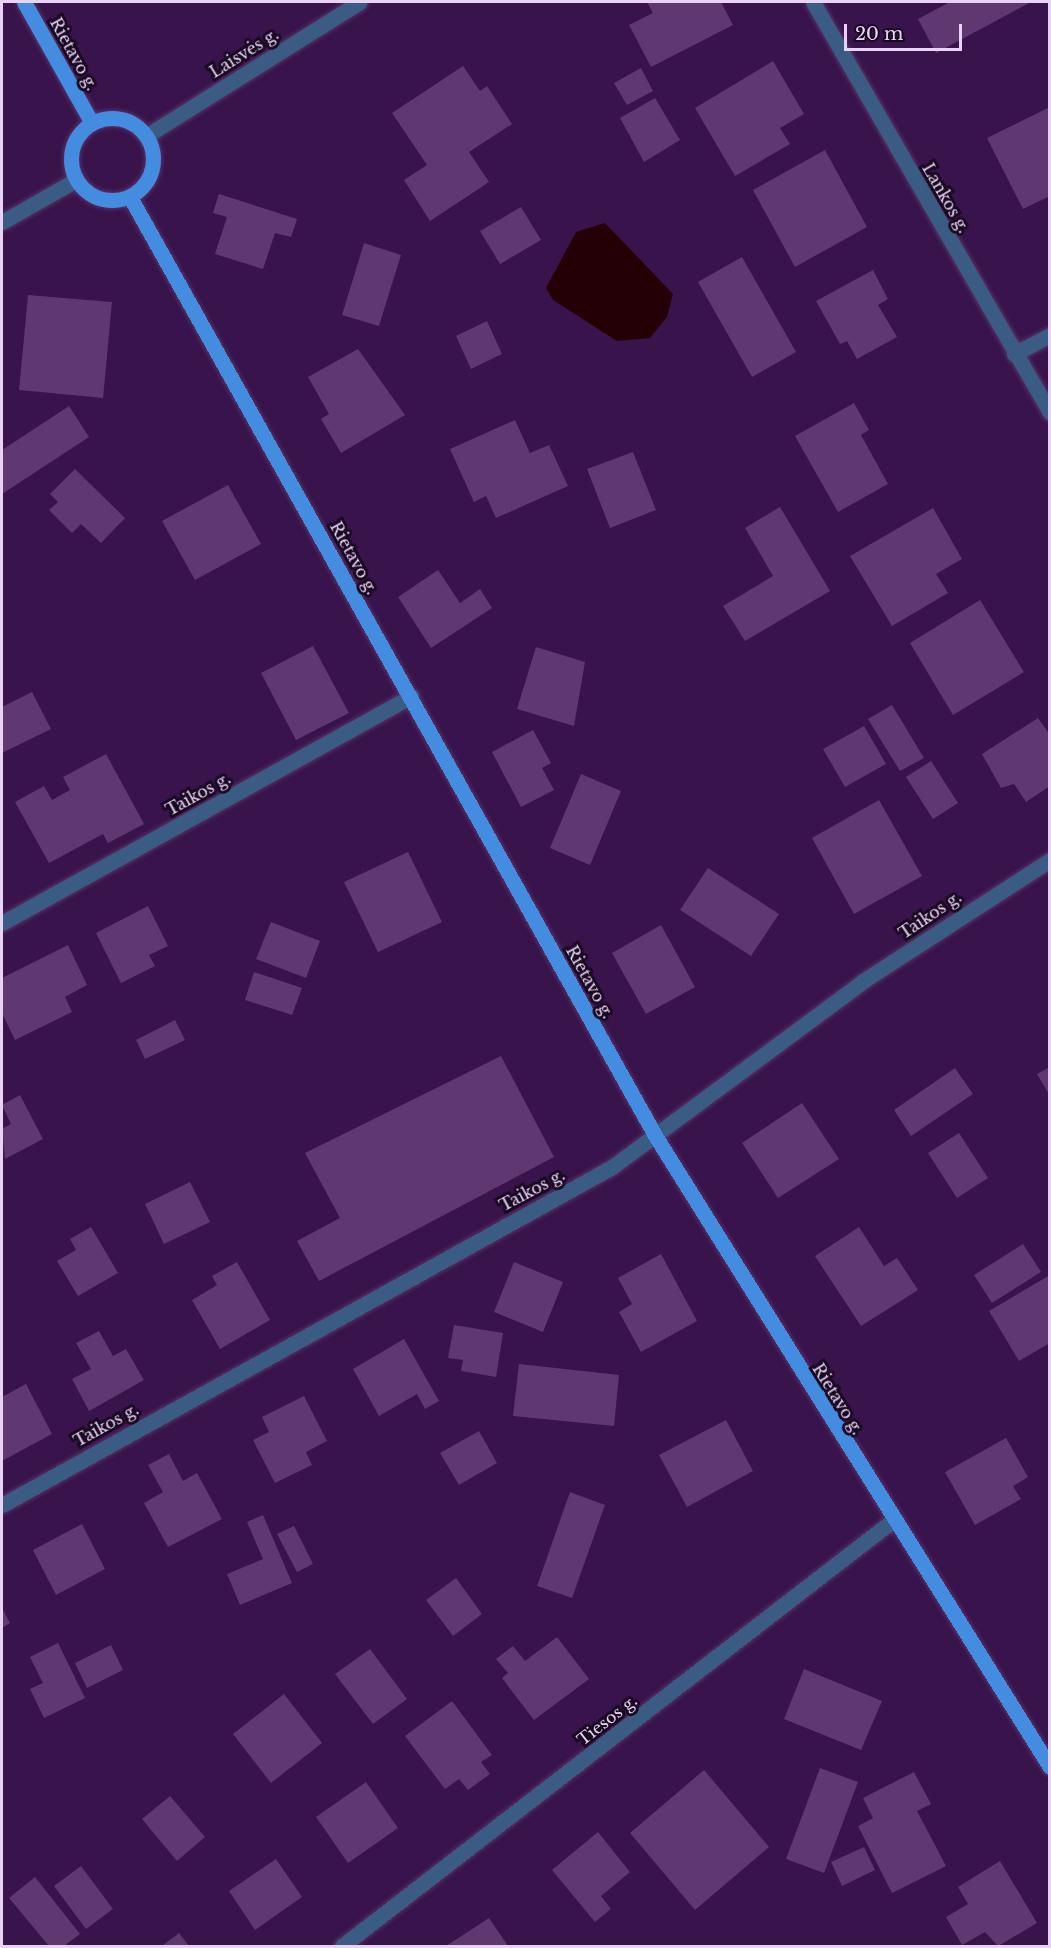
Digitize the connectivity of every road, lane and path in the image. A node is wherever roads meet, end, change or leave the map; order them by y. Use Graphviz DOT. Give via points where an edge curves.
graph roads {
  1 [pos="24,2"];
  2 [pos="360,2"];
  3 [pos="813,2"];
  4 [pos="92,123"];
  5 [pos="146,136"];
  6 [pos="76,180"];
  7 [pos="130,197"];
  8 [pos="2,222"];
  9 [pos="1050,335"];
  10 [pos="1014,354"];
  11 [pos="1050,412"];
  12 [pos="411,696"];
  13 [pos="1050,860"];
  14 [pos="2,923"];
  15 [pos="656,1137"];
  16 [pos="2,1505"];
  17 [pos="892,1521"];
  18 [pos="1050,1767"];
  19 [pos="342,1947"];
  1 -- 4 [label="main road, Rietavo g."];
  2 -- 5 [label="street, Laisvės g."];
  3 -- 10 [label="street, Lankos g."];
  4 -- 5 [label="main road" via="116,118"];
  4 -- 6 [label="main road" via="72,148"];
  5 -- 7 [label="main road" via="152,149 150,177"];
  6 -- 7 [label="main road" via="106,200"];
  6 -- 8 [label="street"];
  7 -- 12 [label="main road, Rietavo g."];
  9 -- 10 [label="street"];
  10 -- 11 [label="street, Lankos g."];
  12 -- 14 [label="street, Taikos g."];
  12 -- 15 [label="main road, Rietavo g."];
  13 -- 15 [label="street, Taikos g." via="863,981"];
  15 -- 16 [label="street, Taikos g." via="612,1167"];
  15 -- 17 [label="main road, Rietavo g."];
  17 -- 18 [label="main road, Rietavo g."];
  17 -- 19 [label="street, Tiesos g."];
}
